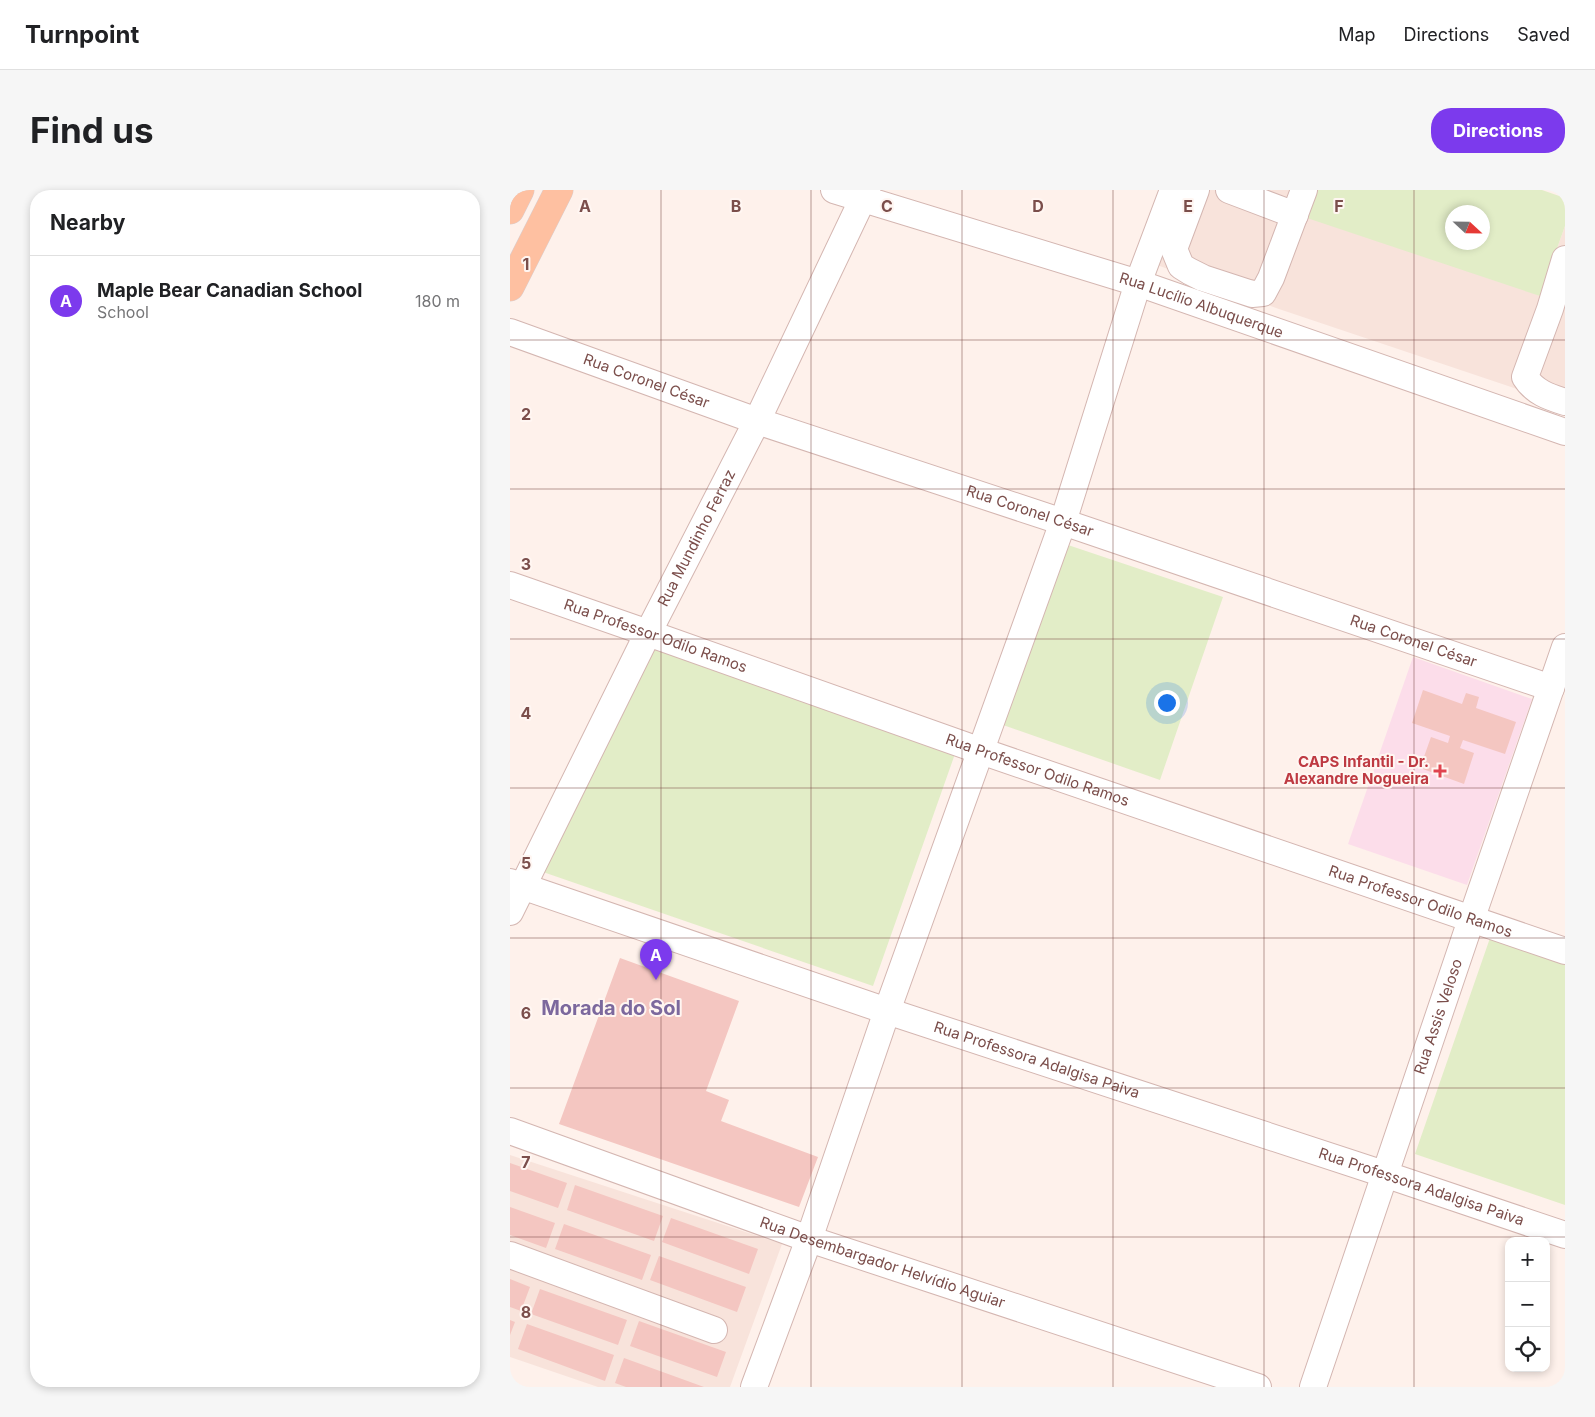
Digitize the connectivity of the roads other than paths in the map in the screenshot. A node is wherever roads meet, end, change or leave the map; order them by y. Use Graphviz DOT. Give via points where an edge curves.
graph roads {
  1 [pos="520,190"];
  2 [pos="559,190"];
  3 [pos="834,190"];
  4 [pos="1172,190"];
  5 [pos="1196,190"];
  6 [pos="1229,190"];
  7 [pos="1304,190"];
  8 [pos="864,195"];
  9 [pos="510,210"];
  10 [pos="1295,215"];
  11 [pos="1565,259"];
  12 [pos="1138,282"];
  13 [pos="510,287"];
  14 [pos="1558,311"];
  15 [pos="510,332"];
  16 [pos="1565,402"];
  17 [pos="757,421"];
  18 [pos="1565,432"];
  19 [pos="1063,522"];
  20 [pos="510,586"];
  21 [pos="648,632"];
  22 [pos="1565,647"];
  23 [pos="1551,688"];
  24 [pos="981,751"];
  25 [pos="516,884"];
  26 [pos="510,912"];
  27 [pos="1471,920"];
  28 [pos="1565,951"];
  29 [pos="887,1011"];
  30 [pos="510,1130"];
  31 [pos="1384,1174"];
  32 [pos="1565,1235"];
  33 [pos="809,1239"];
  34 [pos="510,1255"];
  35 [pos="714,1330"];
  36 [pos="754,1387"];
  37 [pos="1258,1387"];
  38 [pos="1313,1387"];
  1 -- 9 [label="main road"];
  2 -- 13 [label="main road"];
  3 -- 8 [label="street, Rua Lucílio Albuquerque"];
  4 -- 12 [label="street"];
  5 -- 10 [label="street" via="1174,249 1181,266 1203,278 1252,294 1263,293 1268,285"];
  6 -- 10 [label="street"];
  7 -- 10 [label="street"];
  8 -- 12 [label="street, Rua Lucílio Albuquerque"];
  8 -- 17 [label="street, Rua Mundinho Ferraz"];
  11 -- 14 [label="street"];
  12 -- 18 [label="street, Rua Lucílio Albuquerque"];
  12 -- 19 [label="street"];
  14 -- 16 [label="street" via="1525,377 1537,390"];
  15 -- 17 [label="street, Rua Coronel César"];
  17 -- 19 [label="street, Rua Coronel César"];
  17 -- 21 [label="street, Rua Mundinho Ferraz"];
  19 -- 23 [label="street, Rua Coronel César"];
  19 -- 24 [label="street"];
  20 -- 21 [label="street, Rua Professor Odilo Ramos"];
  21 -- 24 [label="street, Rua Professor Odilo Ramos"];
  21 -- 25 [label="street, Rua Mundinho Ferraz"];
  22 -- 23 [label="street, Rua Assis Veloso"];
  23 -- 27 [label="street, Rua Assis Veloso"];
  24 -- 27 [label="street, Rua Professor Odilo Ramos"];
  24 -- 29 [label="street"];
  25 -- 26 [label="street, Rua Mundinho Ferraz"];
  25 -- 29 [label="street, Rua Professora Adalgisa Paiva"];
  27 -- 28 [label="street, Rua Professor Odilo Ramos"];
  27 -- 31 [label="street, Rua Assis Veloso"];
  29 -- 31 [label="street, Rua Professora Adalgisa Paiva"];
  29 -- 33 [label="street"];
  30 -- 33 [label="street, Rua Desembargador Helvídio Aguiar"];
  31 -- 32 [label="street, Rua Professora Adalgisa Paiva"];
  31 -- 38 [label="street, Rua Assis Veloso"];
  33 -- 36 [label="street"];
  33 -- 37 [label="street, Rua Desembargador Helvídio Aguiar"];
  34 -- 35 [label="street"];
}
